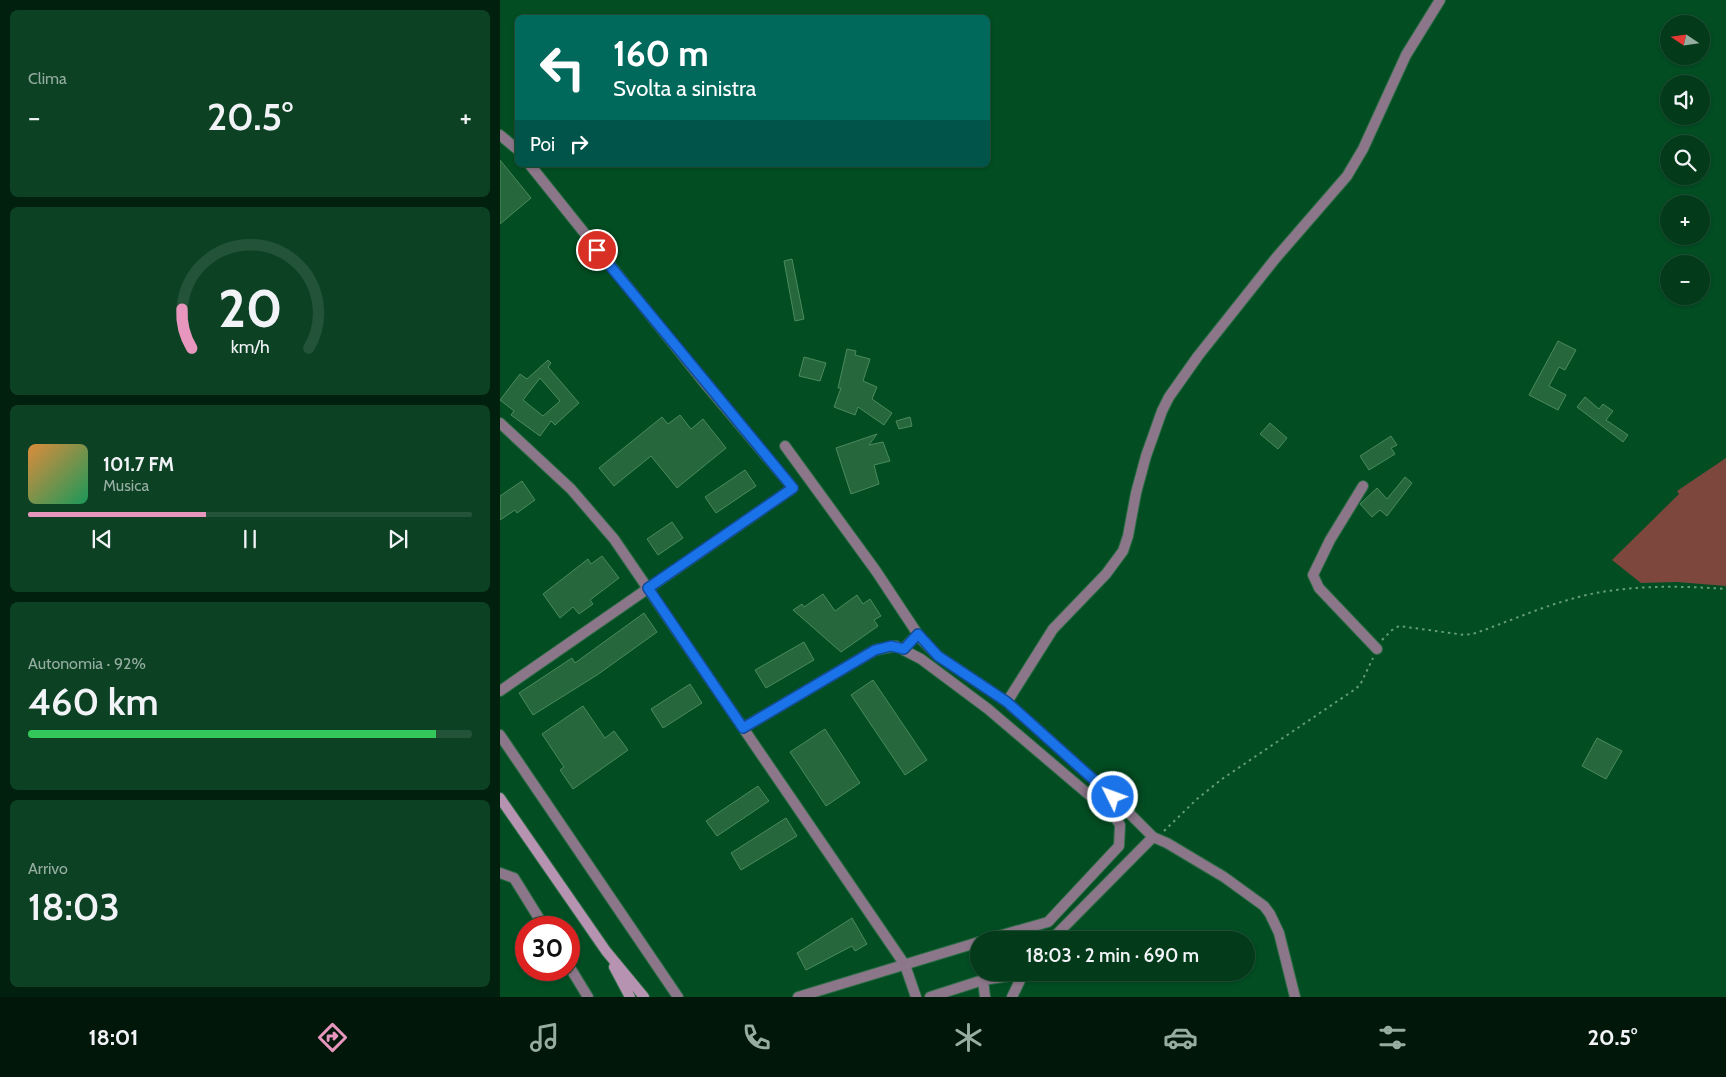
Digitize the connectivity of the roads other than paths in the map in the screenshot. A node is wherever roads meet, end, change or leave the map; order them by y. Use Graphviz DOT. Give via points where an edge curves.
graph roads {
  1 [pos="1440,0"];
  2 [pos="500,135"];
  3 [pos="515,148"];
  4 [pos="532,167"];
  5 [pos="500,423"];
  6 [pos="785,446"];
  7 [pos="1363,486"];
  8 [pos="648,588"];
  9 [pos="918,634"];
  10 [pos="904,649"];
  11 [pos="1377,649"];
  12 [pos="500,690"];
  13 [pos="1007,702"];
  14 [pos="743,728"];
  15 [pos="500,735"];
  16 [pos="500,798"];
  17 [pos="1153,837"];
  18 [pos="500,873"];
  19 [pos="537,916"];
  20 [pos="1017,931"];
  21 [pos="1060,931"];
  22 [pos="970,945"];
  23 [pos="606,951"];
  24 [pos="905,965"];
  25 [pos="578,981"];
  26 [pos="980,981"];
  27 [pos="983,981"];
  28 [pos="1019,981"];
  29 [pos="588,997"];
  30 [pos="630,997"];
  31 [pos="644,997"];
  32 [pos="678,997"];
  33 [pos="798,997"];
  34 [pos="916,997"];
  35 [pos="930,997"];
  36 [pos="985,997"];
  37 [pos="1012,997"];
  38 [pos="1295,997"];
  1 -- 13 [label="street" via="1406,55 1363,149 1347,176 1275,259 1169,397 1146,456 1123,551 1106,574 1053,629"];
  2 -- 3 [label="street"];
  4 -- 8 [label="street" via="793,488"];
  5 -- 8 [label="street" via="543,461 590,510"];
  6 -- 9 [label="street"];
  7 -- 11 [label="street" via="1313,575 1319,588"];
  8 -- 12 [label="street"];
  8 -- 14 [label="street"];
  9 -- 10 [label="street"];
  9 -- 13 [label="street" via="938,656"];
  10 -- 14 [label="street" via="891,646 875,650"];
  10 -- 20 [label="street" via="988,709 1103,806 1120,826 1119,846 1048,922"];
  13 -- 17 [label="street"];
  14 -- 24 [label="street"];
  15 -- 32 [label="street"];
  16 -- 23 [label="main road"];
  17 -- 21 [label="street"];
  17 -- 38 [label="street" via="1224,877 1264,906 1279,933"];
  18 -- 19 [label="street" via="514,878"];
  22 -- 24 [label="street"];
  23 -- 30 [label="main road"];
  23 -- 31 [label="main road"];
  24 -- 33 [label="street"];
  24 -- 34 [label="street"];
  25 -- 29 [label="street"];
  26 -- 35 [label="street"];
  27 -- 36 [label="street"];
  28 -- 37 [label="street"];
}
